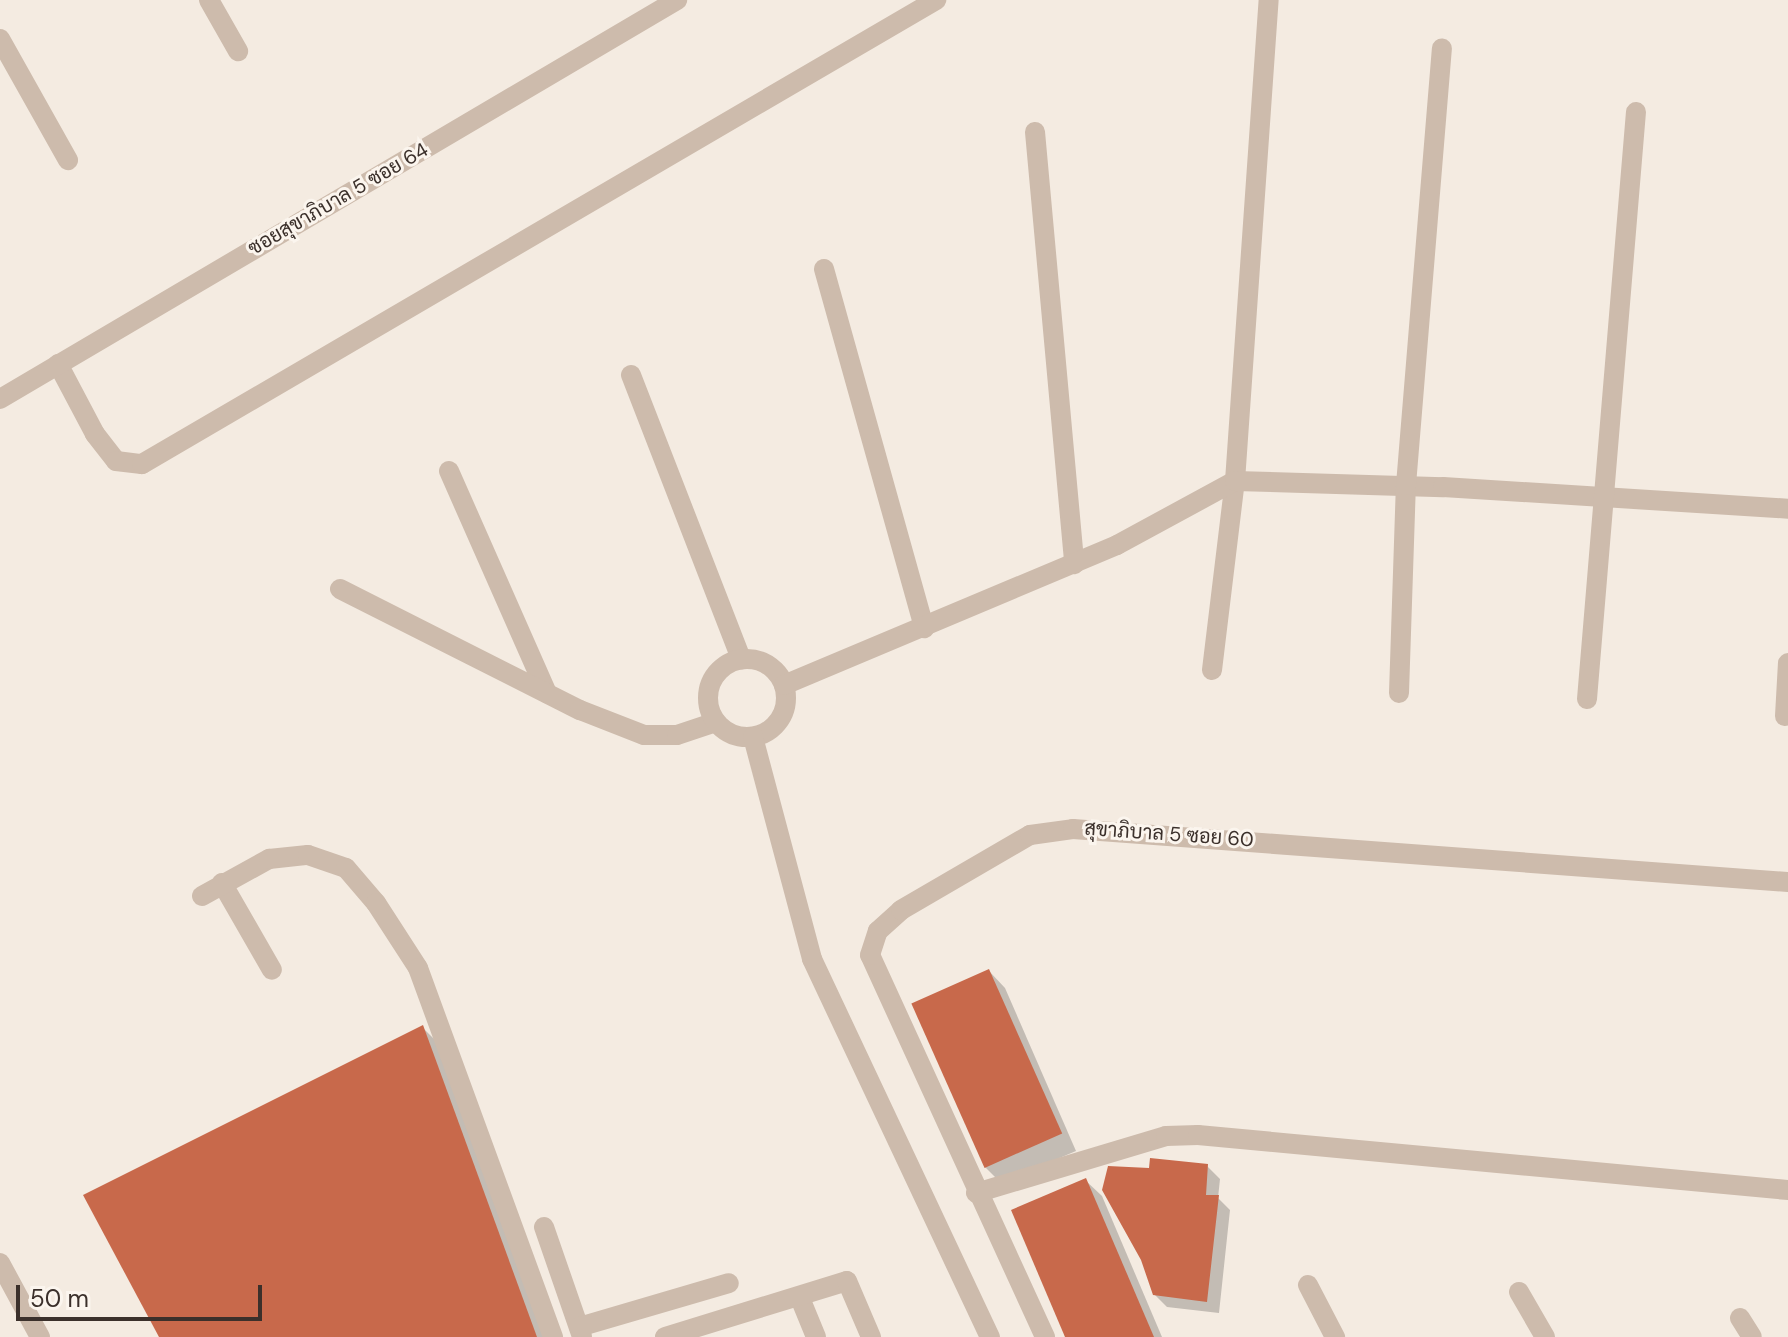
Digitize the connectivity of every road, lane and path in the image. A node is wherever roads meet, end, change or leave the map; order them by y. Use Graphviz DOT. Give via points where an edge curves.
graph roads {
  1 [pos="209,0"];
  2 [pos="677,0"];
  3 [pos="936,0"];
  4 [pos="1269,0"];
  5 [pos="0,39"];
  6 [pos="1442,48"];
  7 [pos="238,51"];
  8 [pos="1636,112"];
  9 [pos="1035,132"];
  10 [pos="68,160"];
  11 [pos="824,269"];
  12 [pos="58,364"];
  13 [pos="631,375"];
  14 [pos="0,399"];
  15 [pos="449,471"];
  16 [pos="1235,481"];
  17 [pos="1406,485"];
  18 [pos="1600,498"];
  19 [pos="1788,509"];
  20 [pos="1074,564"];
  21 [pos="340,589"];
  22 [pos="924,628"];
  23 [pos="741,659"];
  24 [pos="1788,663"];
  25 [pos="1212,670"];
  26 [pos="784,685"];
  27 [pos="547,693"];
  28 [pos="1399,693"];
  29 [pos="1587,699"];
  30 [pos="1785,716"];
  31 [pos="716,722"];
  32 [pos="753,737"];
  33 [pos="1788,882"];
  34 [pos="222,883"];
  35 [pos="202,896"];
  36 [pos="272,970"];
  37 [pos="1788,1190"];
  38 [pos="976,1193"];
  39 [pos="544,1227"];
  40 [pos="0,1263"];
  41 [pos="729,1283"];
  42 [pos="1308,1285"];
  43 [pos="1519,1292"];
  44 [pos="800,1298"];
  45 [pos="1740,1318"];
  46 [pos="715,1330"];
  47 [pos="580,1332"];
  48 [pos="40,1337"];
  49 [pos="553,1337"];
  50 [pos="665,1337"];
  51 [pos="816,1337"];
  52 [pos="871,1337"];
  53 [pos="990,1337"];
  54 [pos="1045,1337"];
  55 [pos="1335,1337"];
  56 [pos="1545,1337"];
  57 [pos="1752,1337"];
  1 -- 7 [label="street"];
  2 -- 12 [label="street, ซอยสุขาภิบาล 5 ซอย 64"];
  3 -- 12 [label="street" via="142,464 116,461 95,434"];
  4 -- 16 [label="street"];
  5 -- 10 [label="street"];
  6 -- 17 [label="street"];
  8 -- 18 [label="street"];
  9 -- 20 [label="street"];
  11 -- 22 [label="street"];
  12 -- 14 [label="street, ซอยสุขาภิบาล 5 ซอย 64"];
  13 -- 23 [label="street"];
  15 -- 27 [label="street"];
  16 -- 17 [label="street"];
  16 -- 20 [label="street"];
  16 -- 25 [label="street"];
  17 -- 18 [label="street"];
  17 -- 28 [label="street"];
  18 -- 19 [label="street"];
  18 -- 29 [label="street"];
  20 -- 22 [label="street"];
  21 -- 27 [label="street"];
  22 -- 26 [label="street"];
  23 -- 26 [label="street" via="768,664"];
  23 -- 31 [label="street" via="717,671 710,683 709,710"];
  24 -- 30 [label="street"];
  26 -- 32 [label="street" via="783,712 776,724"];
  27 -- 31 [label="street" via="644,735 677,735"];
  31 -- 32 [label="street" via="727,732"];
  32 -- 53 [label="street" via="812,959"];
  33 -- 38 [label="street, สุขาภิบาล 5 ซอย 60" via="1114,828 1030,835 901,910 878,931 870,955"];
  34 -- 35 [label="street"];
  34 -- 36 [label="street"];
  34 -- 49 [label="street" via="269,859 308,855 346,868 376,903 418,968"];
  37 -- 38 [label="street" via="1198,1135 1166,1136"];
  38 -- 54 [label="street, สุขาภิบาล 5 ซอย 60"];
  39 -- 47 [label="street"];
  40 -- 48 [label="street"];
  41 -- 47 [label="street"];
  42 -- 55 [label="street"];
  43 -- 56 [label="street"];
  44 -- 46 [label="street"];
  44 -- 51 [label="street"];
  44 -- 52 [label="street" via="847,1281"];
  45 -- 57 [label="street"];
  46 -- 50 [label="street"];
}
